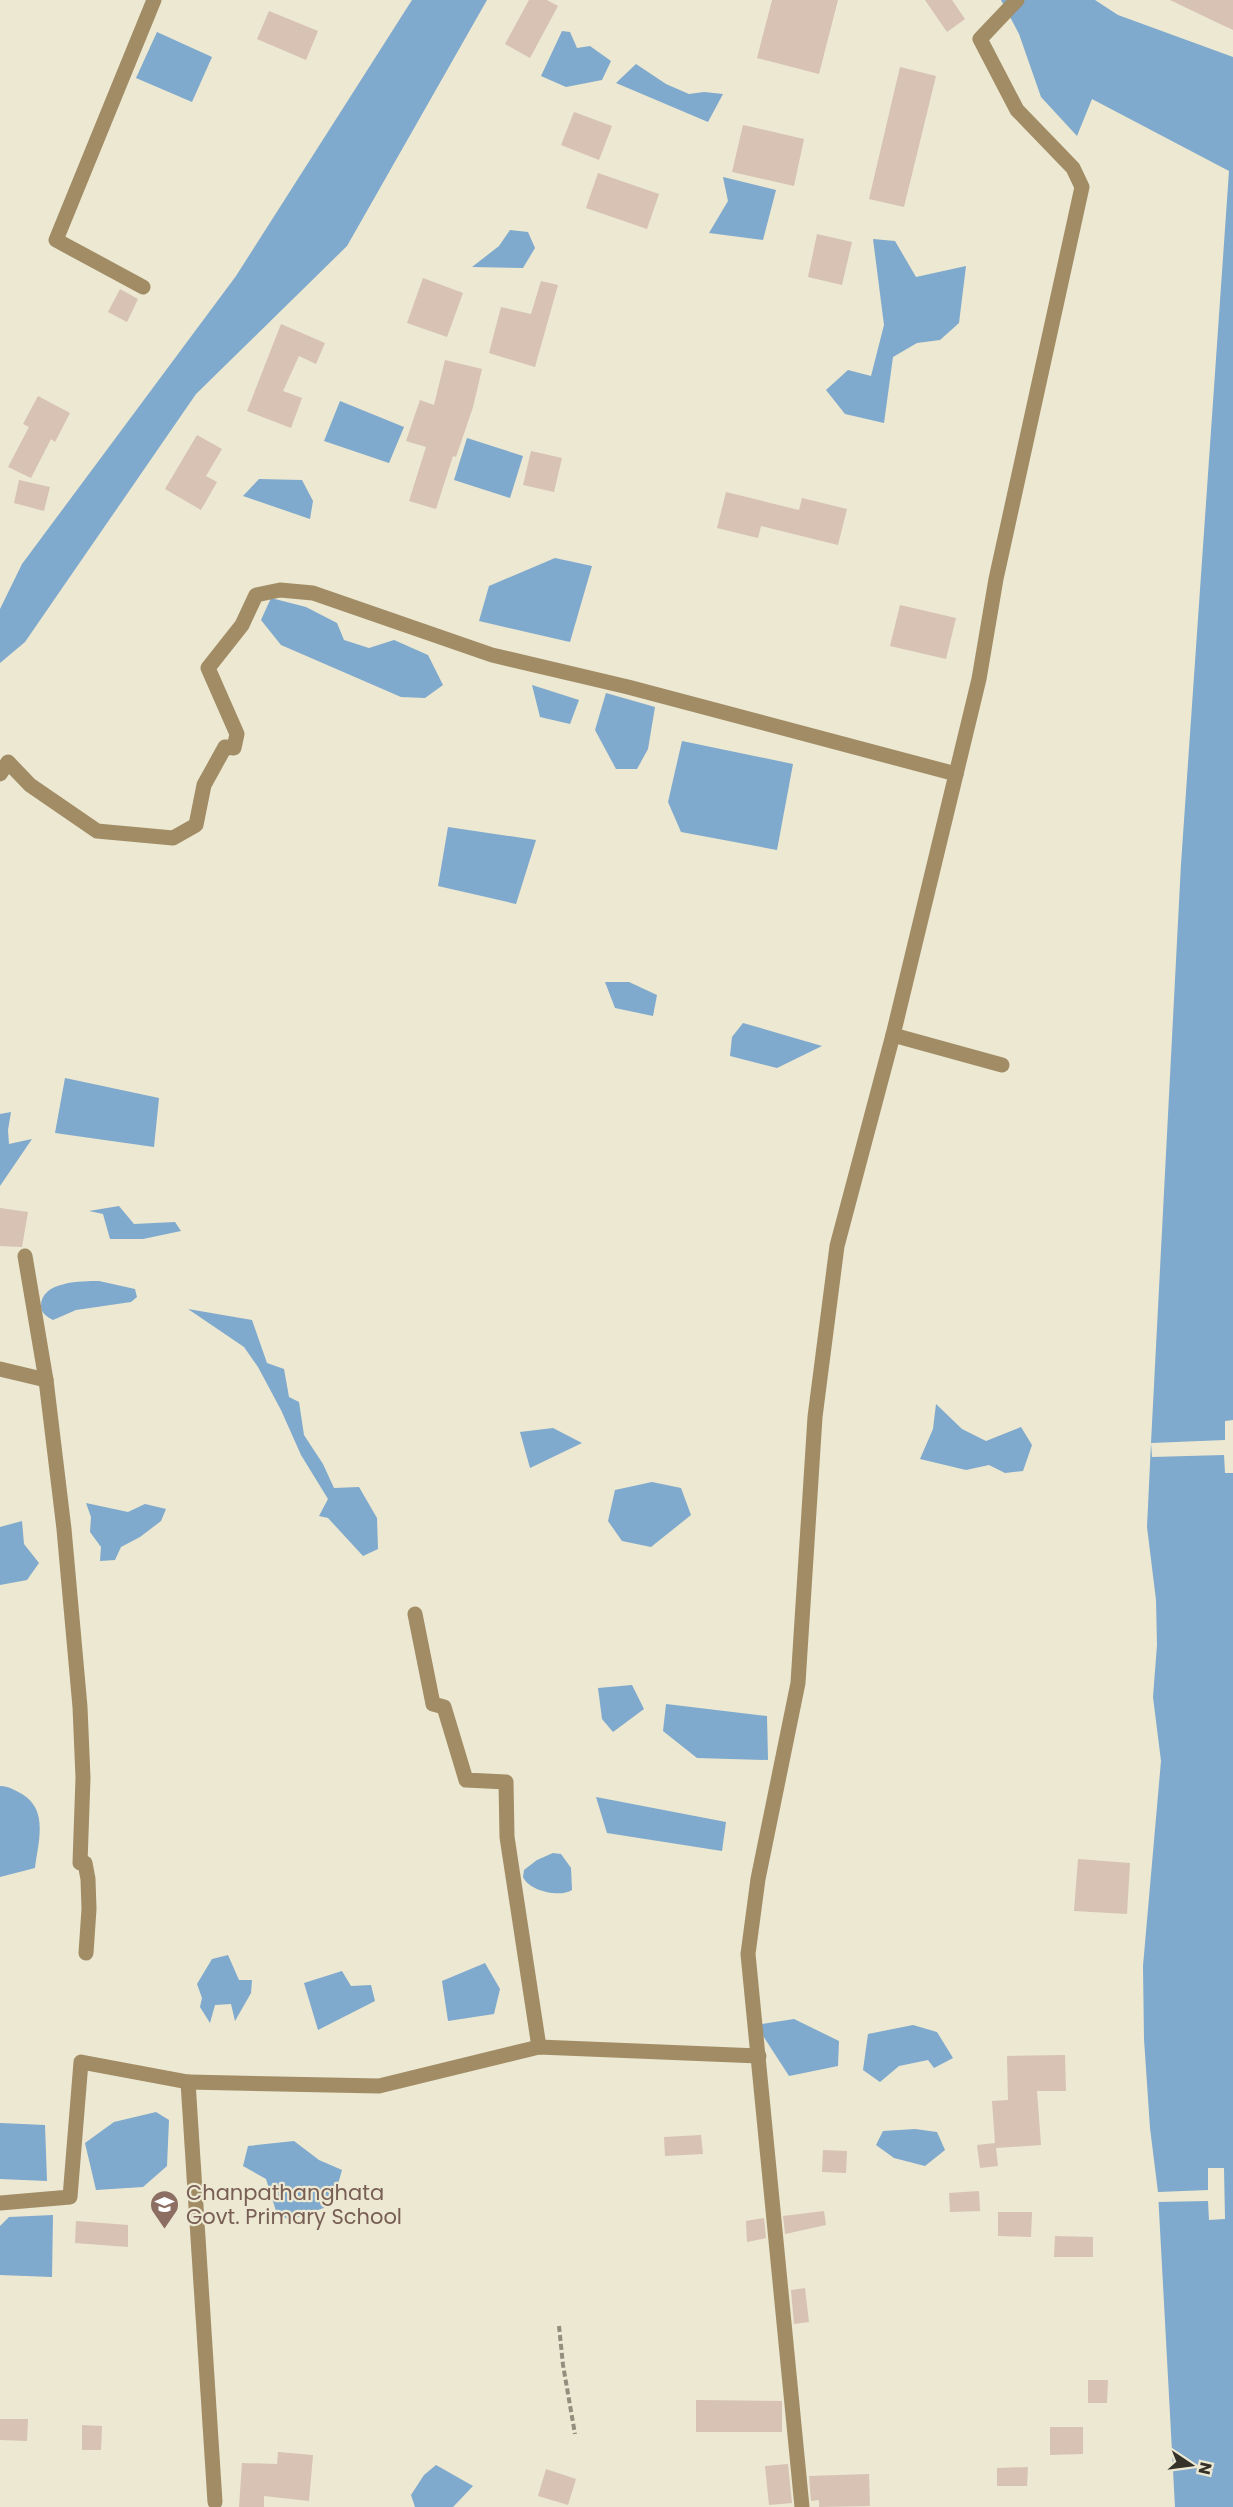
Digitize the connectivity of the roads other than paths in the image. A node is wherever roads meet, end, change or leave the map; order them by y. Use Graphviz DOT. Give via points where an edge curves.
graph roads {
  1 [pos="154,0"];
  2 [pos="1017,0"];
  3 [pos="143,287"];
  4 [pos="0,774"];
  5 [pos="956,774"];
  6 [pos="893,1035"];
  7 [pos="1002,1065"];
  8 [pos="25,1256"];
  9 [pos="0,1369"];
  10 [pos="46,1380"];
  11 [pos="415,1614"];
  12 [pos="86,1953"];
  13 [pos="539,2047"];
  14 [pos="759,2056"];
  15 [pos="188,2082"];
  16 [pos="0,2203"];
  17 [pos="215,2502"];
  18 [pos="802,2507"];
  1 -- 3 [label="street" via="56,240"];
  2 -- 5 [label="street" via="980,39 1017,110 1073,168 1082,187"];
  4 -- 5 [label="street" via="8,762 30,785 97,831 173,838 196,825 204,785 225,747 234,748 237,734 208,668 242,626 256,595 280,590 313,593 492,655"];
  5 -- 6 [label="street"];
  6 -- 7 [label="street"];
  6 -- 14 [label="street" via="836,1257 815,1417 798,1683 758,1879 748,1954"];
  8 -- 10 [label="street"];
  9 -- 10 [label="street"];
  10 -- 12 [label="street" via="80,1707 80,1863 85,1863 88,1889"];
  11 -- 13 [label="street" via="433,1704 444,1707 466,1780 506,1782 507,1837"];
  13 -- 14 [label="street"];
  13 -- 15 [label="street" via="379,2086"];
  14 -- 18 [label="street"];
  15 -- 16 [label="street" via="81,2062 70,2197"];
  15 -- 17 [label="street"];
}
